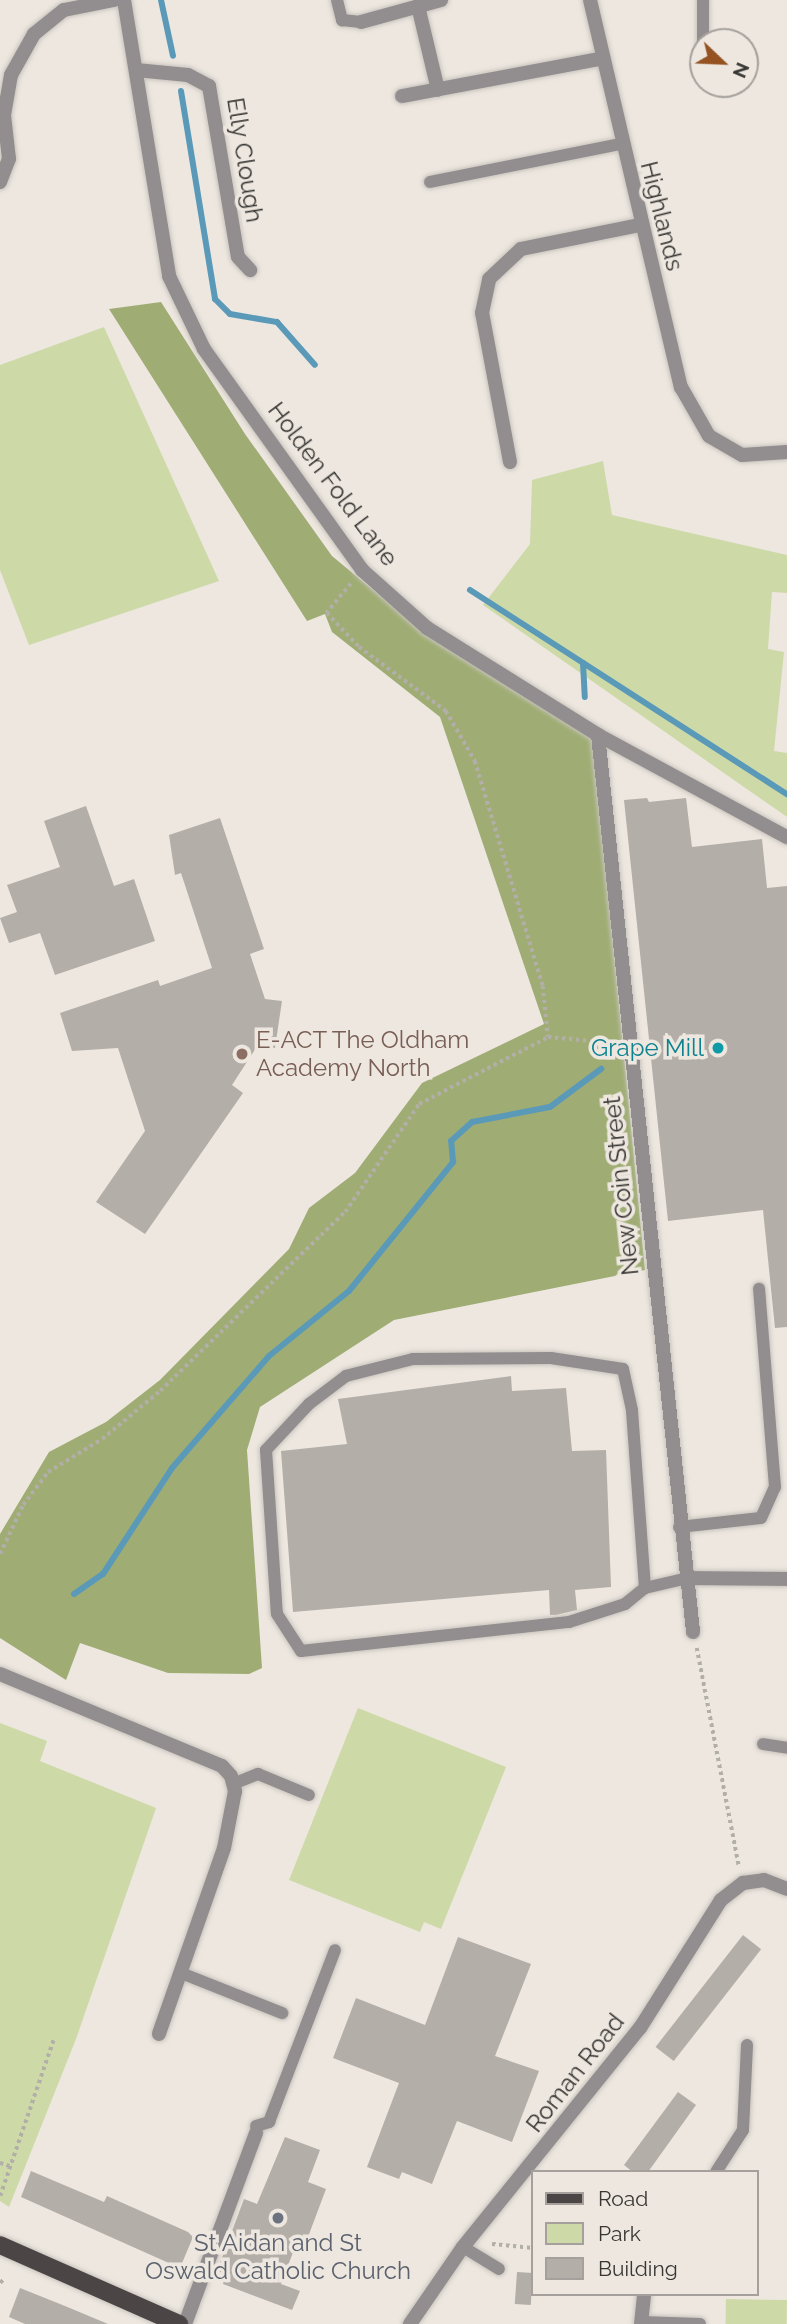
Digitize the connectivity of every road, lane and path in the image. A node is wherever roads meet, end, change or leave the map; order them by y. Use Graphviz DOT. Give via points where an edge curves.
graph roads {
  1 [pos="114,0"];
  2 [pos="124,0"];
  3 [pos="337,0"];
  4 [pos="441,0"];
  5 [pos="590,0"];
  6 [pos="703,0"];
  7 [pos="418,6"];
  8 [pos="361,22"];
  9 [pos="703,28"];
  10 [pos="600,59"];
  11 [pos="136,70"];
  12 [pos="438,89"];
  13 [pos="402,96"];
  14 [pos="621,144"];
  15 [pos="430,182"];
  16 [pos="0,183"];
  17 [pos="640,225"];
  18 [pos="250,270"];
  19 [pos="787,452"];
  20 [pos="510,463"];
  21 [pos="357,576"];
  22 [pos="598,735"];
  23 [pos="787,837"];
  24 [pos="548,1037"];
  25 [pos="630,1044"];
  26 [pos="759,1289"];
  27 [pos="679,1527"];
  28 [pos="0,1554"];
  29 [pos="688,1578"];
  30 [pos="787,1579"];
  31 [pos="645,1588"];
  32 [pos="693,1632"];
  33 [pos="0,1674"];
  34 [pos="763,1744"];
  35 [pos="787,1748"];
  36 [pos="233,1784"];
  37 [pos="309,1795"];
  38 [pos="743,1883"];
  39 [pos="787,1889"];
  40 [pos="335,1950"];
  41 [pos="181,1973"];
  42 [pos="282,2013"];
  43 [pos="159,2034"];
  44 [pos="54,2038"];
  45 [pos="747,2045"];
  46 [pos="256,2129"];
  47 [pos="0,2163"];
  48 [pos="10,2166"];
  49 [pos="717,2170"];
  50 [pos="0,2196"];
  51 [pos="472,2235"];
  52 [pos="0,2245"];
  53 [pos="463,2247"];
  54 [pos="532,2248"];
  55 [pos="499,2269"];
  56 [pos="644,2296"];
  57 [pos="153,2319"];
  58 [pos="641,2323"];
  59 [pos="178,2324"];
  60 [pos="184,2324"];
  61 [pos="410,2324"];
  62 [pos="700,2324"];
  1 -- 16 [label="street" via="64,10 34,34 11,75 4,115 9,159"];
  2 -- 11 [label="street, Holden Fold Lane"];
  3 -- 8 [label="lane" via="342,20"];
  4 -- 7 [label="street"];
  5 -- 10 [label="street, Highlands"];
  6 -- 9 [label="lane"];
  7 -- 8 [label="street"];
  7 -- 12 [label="street"];
  10 -- 12 [label="street"];
  10 -- 14 [label="street, Highlands"];
  11 -- 18 [label="street, Elly Clough" via="188,75 209,86 238,257"];
  11 -- 22 [label="street, Holden Fold Lane" via="169,276 204,349 362,570 428,628"];
  12 -- 13 [label="street"];
  14 -- 15 [label="lane"];
  14 -- 17 [label="street, Highlands"];
  17 -- 19 [label="street, Highlands" via="681,387 709,436 742,455"];
  17 -- 20 [label="street" via="521,249 489,279 482,313"];
  21 -- 24 [label="path" via="327,613 359,647 446,711 459,728 488,796 543,986"];
  22 -- 23 [label="street, Holden Fold Lane"];
  22 -- 25 [label="street, New Coin Street"];
  24 -- 25 [label="path"];
  24 -- 28 [label="path" via="419,1104 345,1212 160,1391 102,1439 48,1472 23,1505"];
  25 -- 27 [label="street, New Coin Street"];
  26 -- 27 [label="lane" via="775,1488 761,1518"];
  27 -- 29 [label="street, New Coin Street"];
  29 -- 30 [label="street"];
  29 -- 31 [label="lane"];
  29 -- 32 [label="street, New Coin Street"];
  31 -- 31 [label="lane" via="625,1604 569,1622 301,1651 276,1614 266,1450 309,1404 346,1376 414,1359 551,1358 623,1369 632,1410"];
  32 -- 38 [label="path"];
  33 -- 36 [label="street" via="222,1766"];
  34 -- 35 [label="lane"];
  36 -- 37 [label="lane" via="258,1774"];
  36 -- 41 [label="street" via="224,1848"];
  38 -- 39 [label="street" via="764,1880"];
  38 -- 51 [label="street, Roman Road" via="721,1900 640,2028"];
  40 -- 46 [label="lane" via="269,2122"];
  41 -- 42 [label="lane"];
  41 -- 43 [label="street"];
  44 -- 48 [label="path"];
  45 -- 49 [label="lane" via="743,2130"];
  46 -- 60 [label="street"];
  47 -- 48 [label="path"];
  48 -- 50 [label="path"];
  51 -- 53 [label="street, Roman Road"];
  51 -- 54 [label="path" via="481,2244"];
  52 -- 57 [label="main road"];
  53 -- 55 [label="lane"];
  53 -- 61 [label="street, Roman Road"];
  56 -- 58 [label="street"];
  57 -- 59 [label="main road"];
  58 -- 62 [label="lane"];
}
